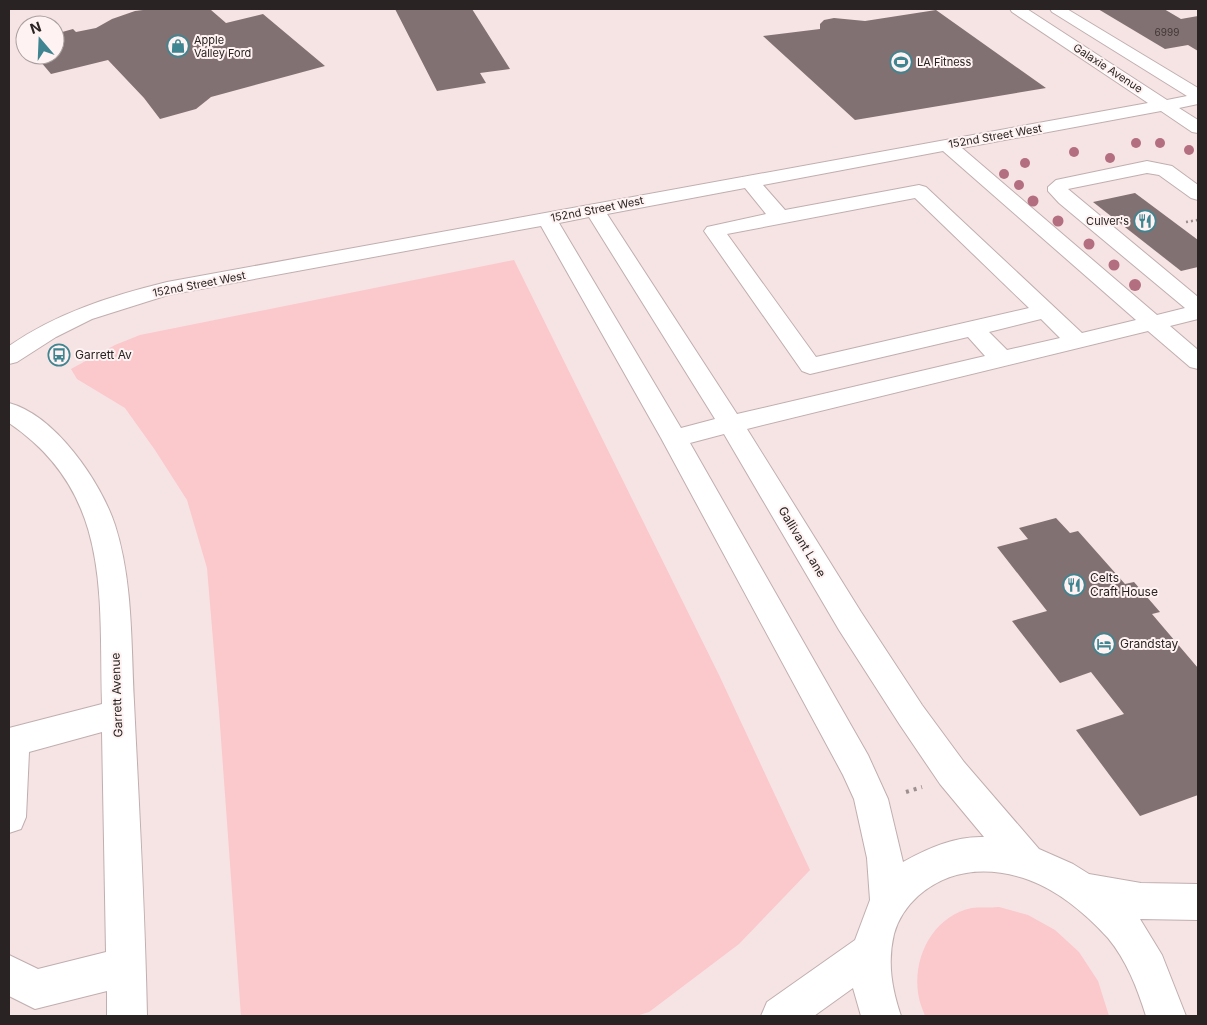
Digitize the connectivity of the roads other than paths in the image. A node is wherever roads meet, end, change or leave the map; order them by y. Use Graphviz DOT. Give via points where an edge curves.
graph roads {
  1 [pos="1017,9"];
  2 [pos="1057,9"];
  3 [pos="1198,97"];
  4 [pos="1164,105"];
  5 [pos="1198,128"];
  6 [pos="947,145"];
  7 [pos="749,181"];
  8 [pos="1198,194"];
  9 [pos="594,210"];
  10 [pos="780,218"];
  11 [pos="547,219"];
  12 [pos="1198,308"];
  13 [pos="1046,311"];
  14 [pos="1198,312"];
  15 [pos="1153,323"];
  16 [pos="973,329"];
  17 [pos="1077,341"];
  18 [pos="9,357"];
  19 [pos="1002,359"];
  20 [pos="1198,362"];
  21 [pos="9,411"];
  22 [pos="731,424"];
  23 [pos="674,438"];
  24 [pos="118,714"];
  25 [pos="11,742"];
  26 [pos="9,817"];
  27 [pos="1028,862"];
  28 [pos="1085,891"];
  29 [pos="889,900"];
  30 [pos="1198,902"];
  31 [pos="872,951"];
  32 [pos="125,967"];
  33 [pos="9,974"];
  34 [pos="127,1016"];
  35 [pos="781,1016"];
  36 [pos="881,1016"];
  37 [pos="1166,1016"];
  1 -- 4 [label="street, Galaxie Avenue"];
  2 -- 3 [label="street, Galaxie Avenue"];
  3 -- 4 [label="street, 152nd Street West"];
  4 -- 5 [label="street, Galaxie Avenue"];
  4 -- 6 [label="street, 152nd Street West"];
  6 -- 7 [label="street, 152nd Street West"];
  6 -- 15 [label="street"];
  7 -- 9 [label="street, 152nd Street West"];
  7 -- 10 [label="street"];
  8 -- 12 [label="street" via="1158,168 1147,167 1058,187 1058,191"];
  9 -- 11 [label="street, 152nd Street West"];
  9 -- 22 [label="street, Gallivant Lane"];
  10 -- 13 [label="street" via="919,191"];
  10 -- 16 [label="street" via="714,231 810,366"];
  11 -- 18 [label="street, 152nd Street West" via="126,299 68,320"];
  11 -- 23 [label="street"];
  13 -- 16 [label="street"];
  13 -- 17 [label="street"];
  14 -- 15 [label="street"];
  15 -- 17 [label="street"];
  15 -- 20 [label="street"];
  16 -- 19 [label="street"];
  17 -- 19 [label="street"];
  19 -- 22 [label="street"];
  21 -- 24 [label="street, Garrett Avenue" via="45,439 63,458 78,476 99,518 111,574"];
  22 -- 23 [label="street"];
  22 -- 27 [label="street, Gallivant Lane" via="911,715 952,773"];
  23 -- 29 [label="street" via="856,766 871,799 885,858"];
  24 -- 25 [label="street"];
  24 -- 32 [label="street, Garrett Avenue"];
  25 -- 26 [label="street"];
  27 -- 28 [label="street"];
  27 -- 29 [label="street" via="986,854 947,858 915,874"];
  28 -- 30 [label="street" via="1141,901"];
  28 -- 37 [label="street" via="1122,926 1150,969"];
  29 -- 31 [label="street" via="878,924"];
  31 -- 35 [label="street"];
  31 -- 36 [label="street" via="873,992"];
  32 -- 33 [label="street" via="35,989"];
  32 -- 34 [label="street, Garrett Avenue"];
}
